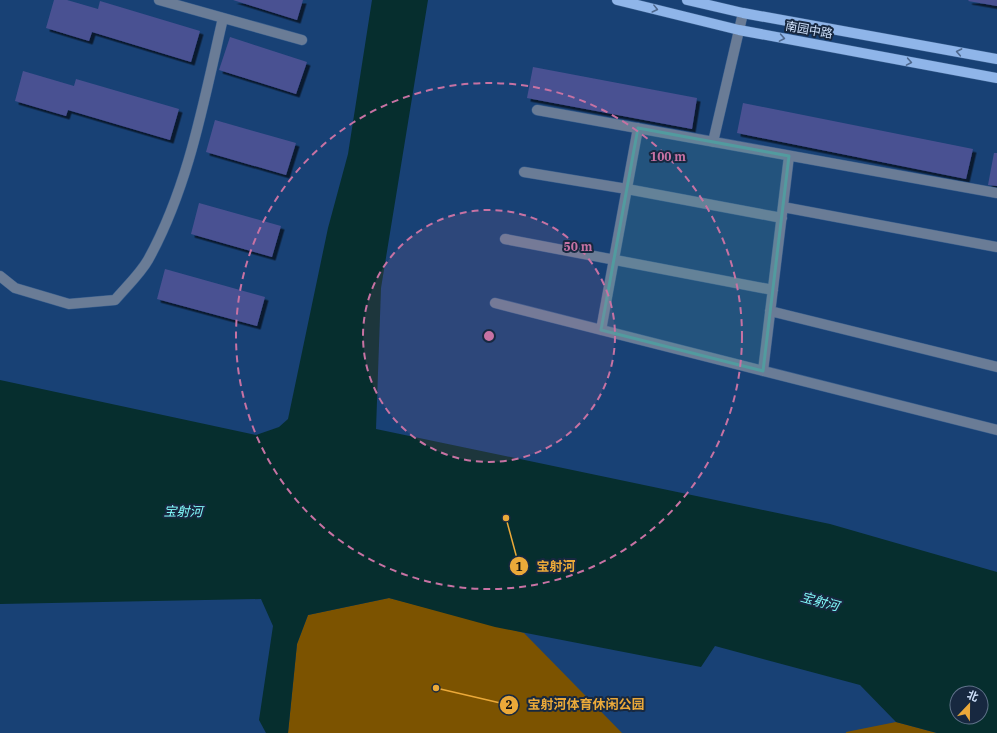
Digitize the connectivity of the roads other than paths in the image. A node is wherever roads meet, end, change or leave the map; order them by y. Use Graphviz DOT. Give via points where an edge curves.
graph roads {
  1 [pos="159,0"];
  2 [pos="617,0"];
  3 [pos="687,0"];
  4 [pos="742,13"];
  5 [pos="223,18"];
  6 [pos="738,30"];
  7 [pos="302,40"];
  8 [pos="997,59"];
  9 [pos="997,78"];
  10 [pos="537,110"];
  11 [pos="638,128"];
  12 [pos="714,142"];
  13 [pos="789,156"];
  14 [pos="524,172"];
  15 [pos="627,189"];
  16 [pos="997,193"];
  17 [pos="783,207"];
  18 [pos="782,218"];
  19 [pos="505,239"];
  20 [pos="997,247"];
  21 [pos="614,258"];
  22 [pos="0,276"];
  23 [pos="773,290"];
  24 [pos="495,303"];
  25 [pos="770,311"];
  26 [pos="601,330"];
  27 [pos="997,366"];
  28 [pos="763,371"];
  29 [pos="997,430"];
  1 -- 5 [label="street"];
  2 -- 6 [label="main road, 南园中路, one-way"];
  3 -- 4 [label="main road, 南园中路"];
  4 -- 6 [label="street"];
  8 -- 4 [label="main road, 南园中路, one-way"];
  5 -- 7 [label="street"];
  5 -- 22 [label="street" via="201,116 174,207 147,261 115,300 69,304 15,288"];
  6 -- 9 [label="main road, 南园中路, one-way"];
  6 -- 12 [label="street"];
  10 -- 11 [label="street"];
  11 -- 12 [label="street"];
  11 -- 15 [label="street"];
  12 -- 13 [label="street"];
  13 -- 16 [label="street"];
  13 -- 17 [label="street"];
  14 -- 15 [label="street"];
  15 -- 18 [label="street"];
  15 -- 21 [label="street"];
  17 -- 18 [label="street"];
  17 -- 20 [label="street"];
  18 -- 23 [label="street"];
  19 -- 21 [label="street"];
  21 -- 23 [label="street"];
  21 -- 26 [label="street"];
  23 -- 25 [label="street"];
  24 -- 26 [label="street"];
  25 -- 27 [label="street"];
  25 -- 28 [label="street"];
  26 -- 28 [label="street"];
  28 -- 29 [label="street"];
}
